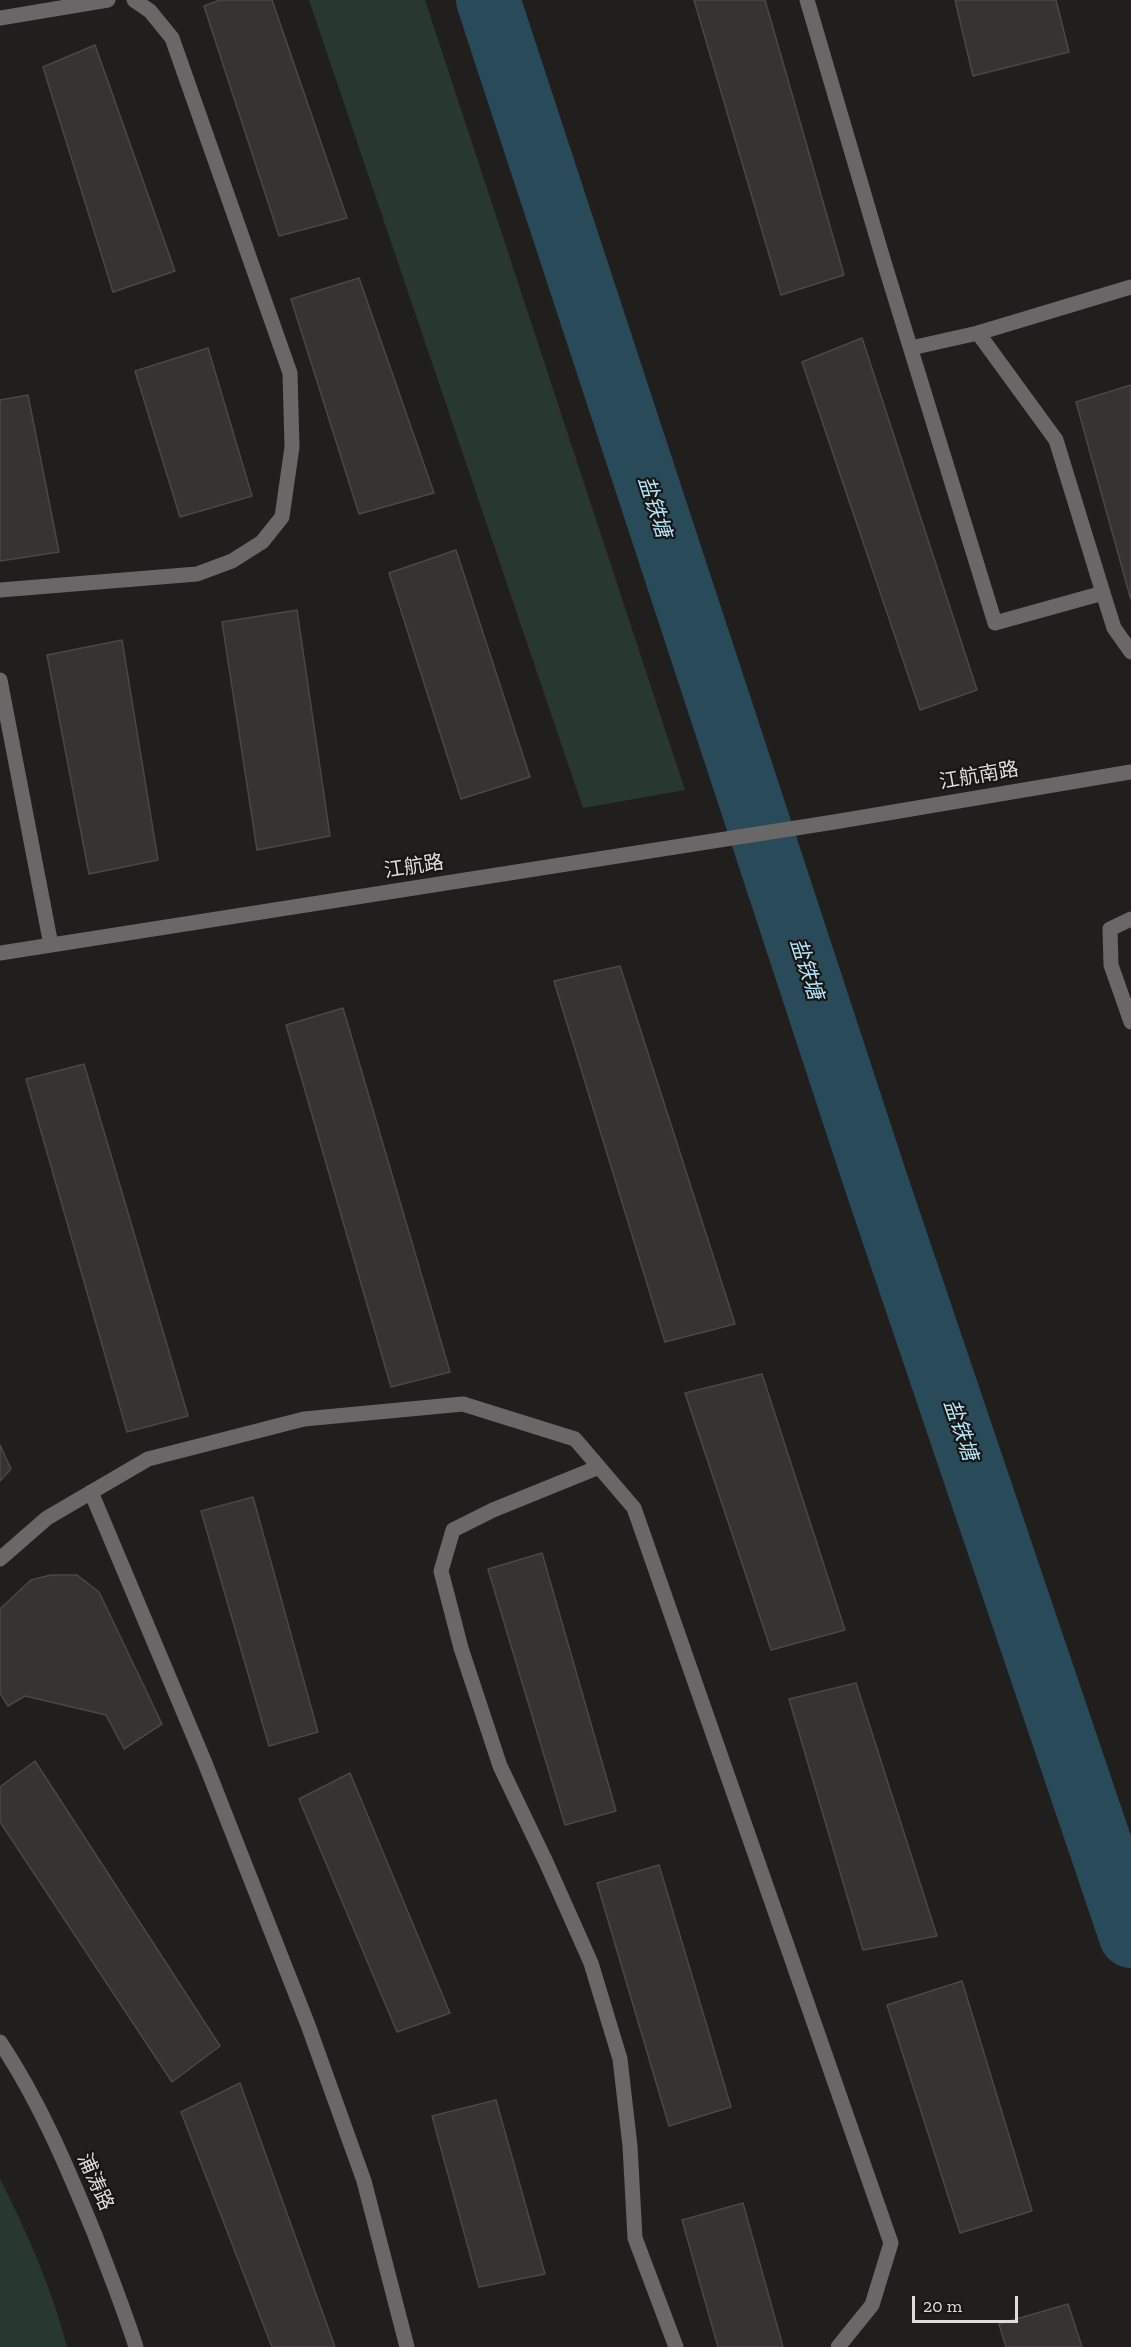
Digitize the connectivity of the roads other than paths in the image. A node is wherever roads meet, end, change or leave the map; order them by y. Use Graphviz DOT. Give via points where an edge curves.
graph roads {
  1 [pos="108,0"];
  2 [pos="134,0"];
  3 [pos="807,0"];
  4 [pos="0,18"];
  5 [pos="1131,287"];
  6 [pos="978,333"];
  7 [pos="911,348"];
  8 [pos="0,590"];
  9 [pos="1103,593"];
  10 [pos="1131,652"];
  11 [pos="0,680"];
  12 [pos="1131,772"];
  13 [pos="834,822"];
  14 [pos="1131,919"];
  15 [pos="51,945"];
  16 [pos="0,953"];
  17 [pos="1131,1022"];
  18 [pos="599,1467"];
  19 [pos="91,1492"];
  20 [pos="0,1559"];
  21 [pos="0,2042"];
  22 [pos="136,2347"];
  23 [pos="407,2347"];
  24 [pos="676,2347"];
  25 [pos="838,2347"];
  1 -- 4 [label="street"];
  2 -- 8 [label="street" via="150,11 172,38 290,373 292,447 282,517 262,542 232,561 197,574"];
  3 -- 7 [label="street"];
  5 -- 6 [label="street"];
  6 -- 7 [label="street"];
  6 -- 9 [label="street" via="1056,440"];
  7 -- 9 [label="street" via="995,623"];
  9 -- 10 [label="street" via="1114,628"];
  11 -- 15 [label="street"];
  12 -- 13 [label="street, 江航南路"];
  13 -- 15 [label="street, 江航路"];
  14 -- 17 [label="street" via="1110,929 1111,965"];
  15 -- 16 [label="street, 江航路"];
  18 -- 19 [label="street" via="575,1439 463,1404 304,1419 148,1459"];
  18 -- 24 [label="street" via="453,1530 441,1571 460,1647 500,1766 594,1974 620,2060 635,2238"];
  18 -- 25 [label="street" via="634,1508 891,2242 872,2305"];
  19 -- 20 [label="street" via="47,1518"];
  19 -- 23 [label="street" via="205,1763 308,2025 364,2181"];
  21 -- 22 [label="street, 浦涛路" via="24,2078 77,2191"];
}
